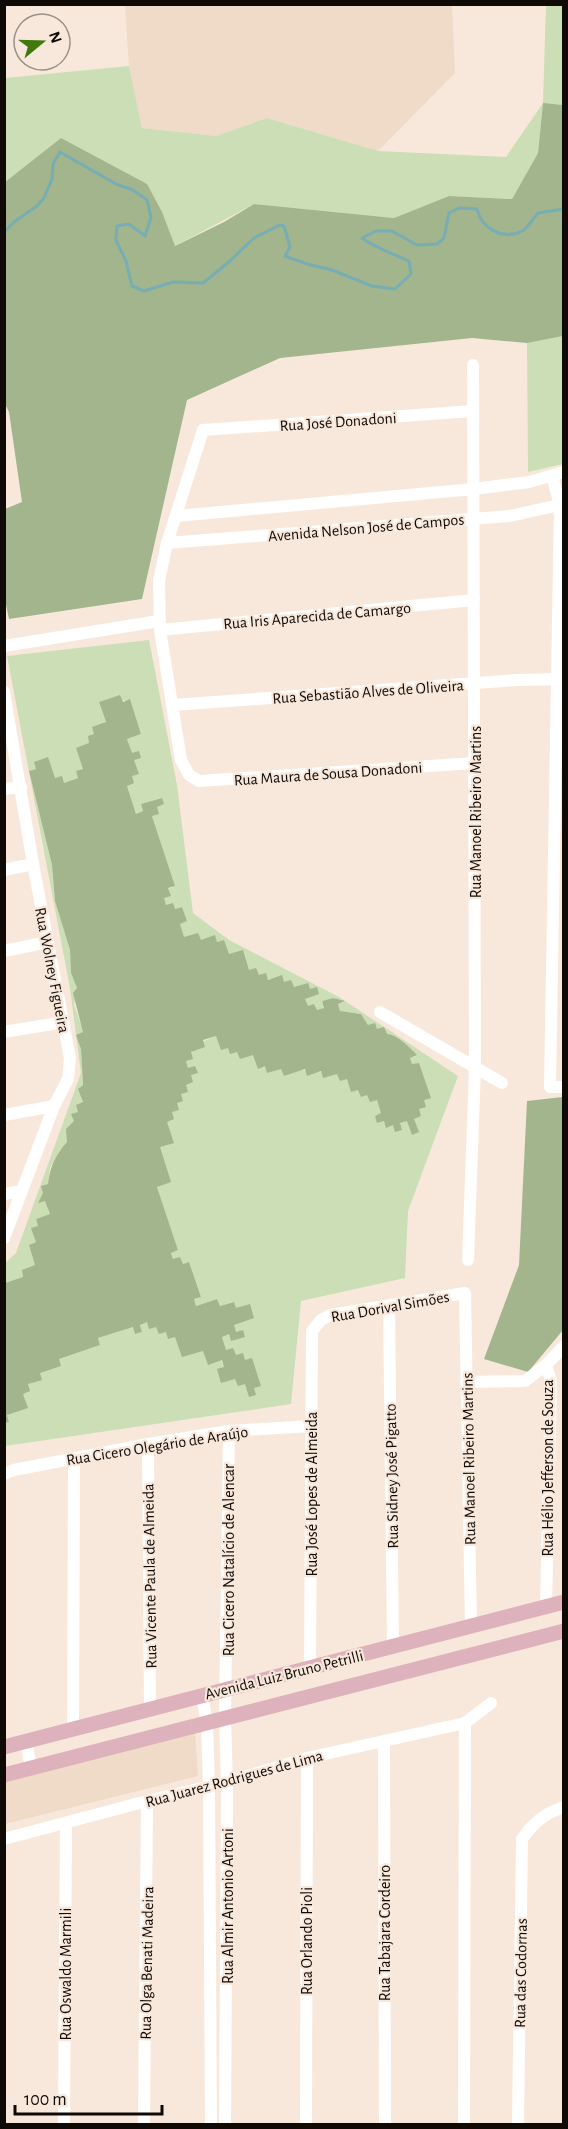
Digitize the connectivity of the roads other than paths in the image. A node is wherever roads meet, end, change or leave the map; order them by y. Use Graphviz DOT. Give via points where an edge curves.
graph roads {
  1 [pos="473,365"];
  2 [pos="473,411"];
  3 [pos="558,474"];
  4 [pos="474,489"];
  5 [pos="562,504"];
  6 [pos="176,516"];
  7 [pos="474,519"];
  8 [pos="167,543"];
  9 [pos="474,600"];
  10 [pos="160,626"];
  11 [pos="4,646"];
  12 [pos="560,679"];
  13 [pos="474,683"];
  14 [pos="4,692"];
  15 [pos="6,705"];
  16 [pos="173,705"];
  17 [pos="475,763"];
  18 [pos="21,787"];
  19 [pos="4,789"];
  20 [pos="33,864"];
  21 [pos="4,870"];
  22 [pos="48,942"];
  23 [pos="4,951"];
  24 [pos="380,1011"];
  25 [pos="64,1022"];
  26 [pos="4,1032"];
  27 [pos="475,1068"];
  28 [pos="502,1083"];
  29 [pos="564,1087"];
  30 [pos="54,1106"];
  31 [pos="4,1115"];
  32 [pos="22,1191"];
  33 [pos="4,1194"];
  34 [pos="4,1238"];
  35 [pos="468,1260"];
  36 [pos="465,1293"];
  37 [pos="389,1305"];
  38 [pos="317,1323"];
  39 [pos="564,1346"];
  40 [pos="546,1365"];
  41 [pos="466,1382"];
  42 [pos="311,1426"];
  43 [pos="229,1431"];
  44 [pos="148,1444"];
  45 [pos="74,1458"];
  46 [pos="4,1474"];
  47 [pos="564,1602"];
  48 [pos="546,1606"];
  49 [pos="471,1626"];
  50 [pos="564,1631"];
  51 [pos="393,1646"];
  52 [pos="310,1667"];
  53 [pos="227,1688"];
  54 [pos="202,1695"];
  55 [pos="491,1703"];
  56 [pos="150,1708"];
  57 [pos="225,1719"];
  58 [pos="465,1723"];
  59 [pos="207,1724"];
  60 [pos="73,1729"];
  61 [pos="26,1741"];
  62 [pos="384,1741"];
  63 [pos="4,1747"];
  64 [pos="307,1758"];
  65 [pos="31,1768"];
  66 [pos="4,1775"];
  67 [pos="227,1782"];
  68 [pos="209,1786"];
  69 [pos="147,1800"];
  70 [pos="564,1808"];
  71 [pos="66,1823"];
  72 [pos="4,1839"];
  73 [pos="64,2124"];
  74 [pos="144,2124"];
  75 [pos="211,2124"];
  76 [pos="225,2124"];
  77 [pos="306,2124"];
  78 [pos="385,2124"];
  79 [pos="464,2124"];
  80 [pos="518,2124"];
  1 -- 2 [label="street, Rua Manoel Ribeiro Martins"];
  2 -- 4 [label="street, Rua Manoel Ribeiro Martins"];
  2 -- 6 [label="street, Rua José Donadoni" via="203,430"];
  3 -- 4 [label="street, Avenida Nelson José de Campos"];
  3 -- 5 [label="street"];
  4 -- 6 [label="street, Avenida Nelson José de Campos"];
  4 -- 7 [label="street, Rua Manoel Ribeiro Martins"];
  5 -- 7 [label="street, Avenida Nelson José de Campos" via="510,516"];
  5 -- 12 [label="street"];
  6 -- 8 [label="street"];
  7 -- 8 [label="street, Avenida Nelson José de Campos"];
  7 -- 9 [label="street, Rua Manoel Ribeiro Martins"];
  8 -- 10 [label="street" via="159,581"];
  9 -- 10 [label="street, Rua Iris Aparecida de Camargo"];
  9 -- 13 [label="street, Rua Manoel Ribeiro Martins"];
  10 -- 11 [label="street, Rua Iris Aparecida de Camargo"];
  10 -- 16 [label="street"];
  12 -- 13 [label="street, Rua Sebastião Alves de Oliveira"];
  12 -- 29 [label="street" via="550,1087"];
  13 -- 16 [label="street, Rua Sebastião Alves de Oliveira"];
  13 -- 17 [label="street, Rua Manoel Ribeiro Martins"];
  14 -- 15 [label="street, Rua Wolney Figueira"];
  15 -- 18 [label="street, Rua Wolney Figueira"];
  16 -- 17 [label="street, Rua Maura de Sousa Donadoni" via="185,771 203,782"];
  17 -- 27 [label="street, Rua Manoel Ribeiro Martins"];
  18 -- 19 [label="street"];
  18 -- 20 [label="street, Rua Wolney Figueira"];
  20 -- 21 [label="street"];
  20 -- 22 [label="street, Rua Wolney Figueira"];
  22 -- 23 [label="street"];
  22 -- 25 [label="street, Rua Wolney Figueira"];
  24 -- 27 [label="street"];
  25 -- 26 [label="street"];
  25 -- 30 [label="street, Rua Wolney Figueira" via="70,1058 68,1078"];
  27 -- 28 [label="street"];
  27 -- 35 [label="street, Rua Manoel Ribeiro Martins"];
  30 -- 31 [label="street"];
  30 -- 32 [label="street, Rua Wolney Figueira"];
  32 -- 33 [label="street"];
  32 -- 34 [label="street, Rua Wolney Figueira"];
  36 -- 37 [label="street, Rua Dorival Simões"];
  36 -- 41 [label="street, Rua Manoel Ribeiro Martins"];
  37 -- 38 [label="street, Rua Dorival Simões" via="330,1315"];
  37 -- 51 [label="street, Rua Sidney José Pigatto"];
  38 -- 42 [label="street, Rua José Lopes de Almeida" via="312,1331"];
  39 -- 40 [label="street"];
  40 -- 41 [label="street" via="525,1381"];
  40 -- 48 [label="street, Rua Hélio Jefferson de Souza" via="551,1381"];
  41 -- 49 [label="street, Rua Manoel Ribeiro Martins"];
  42 -- 43 [label="street, Rua Cicero Olegário de Araújo"];
  42 -- 52 [label="street, Rua José Lopes de Almeida"];
  43 -- 44 [label="street, Rua Cicero Olegário de Araújo"];
  43 -- 53 [label="street, Rua Cicero Natalício de Alencar"];
  44 -- 45 [label="street, Rua Cicero Olegário de Araújo"];
  44 -- 56 [label="street, Rua Vicente Paula de Almeida"];
  45 -- 46 [label="street, Rua Cicero Olegário de Araújo"];
  45 -- 60 [label="street"];
  47 -- 48 [label="main road, Avenida Luiz Bruno Petrilli"];
  48 -- 49 [label="main road, Avenida Luiz Bruno Petrilli"];
  49 -- 51 [label="main road, Avenida Luiz Bruno Petrilli"];
  50 -- 57 [label="main road, Avenida Luiz Bruno Petrilli"];
  51 -- 52 [label="main road, Avenida Luiz Bruno Petrilli"];
  52 -- 53 [label="main road, Avenida Luiz Bruno Petrilli"];
  53 -- 54 [label="main road, Avenida Luiz Bruno Petrilli"];
  53 -- 57 [label="street, Rua Almir Antonio Artoni"];
  54 -- 56 [label="main road, Avenida Luiz Bruno Petrilli"];
  54 -- 59 [label="street, Rua Almir Antonio Artoni"];
  55 -- 58 [label="street"];
  56 -- 60 [label="main road, Avenida Luiz Bruno Petrilli"];
  57 -- 59 [label="main road, Avenida Luiz Bruno Petrilli"];
  57 -- 67 [label="street, Rua Almir Antonio Artoni"];
  58 -- 62 [label="street, Rua Juarez Rodrigues de Lima"];
  58 -- 79 [label="street"];
  59 -- 65 [label="main road, Avenida Luiz Bruno Petrilli"];
  59 -- 68 [label="street, Rua Almir Antonio Artoni"];
  60 -- 61 [label="main road, Avenida Luiz Bruno Petrilli"];
  61 -- 63 [label="main road, Avenida Luiz Bruno Petrilli"];
  61 -- 65 [label="street"];
  62 -- 64 [label="street, Rua Juarez Rodrigues de Lima"];
  62 -- 78 [label="street, Rua Tabajara Cordeiro"];
  64 -- 67 [label="street, Rua Juarez Rodrigues de Lima"];
  64 -- 77 [label="street, Rua Orlando Pioli"];
  65 -- 66 [label="main road, Avenida Luiz Bruno Petrilli"];
  67 -- 68 [label="street, Rua Juarez Rodrigues de Lima"];
  67 -- 76 [label="street, Rua Almir Antonio Artoni"];
  68 -- 69 [label="street, Rua Juarez Rodrigues de Lima"];
  68 -- 75 [label="street, Rua Almir Antonio Artoni"];
  69 -- 71 [label="street, Rua Juarez Rodrigues de Lima"];
  69 -- 74 [label="street, Rua Olga Benati Madeira"];
  70 -- 80 [label="street, Rua das Codornas" via="551,1811 532,1824 522,1839"];
  71 -- 72 [label="street, Rua Juarez Rodrigues de Lima"];
  71 -- 73 [label="street, Rua Oswaldo Marmili"];
}
